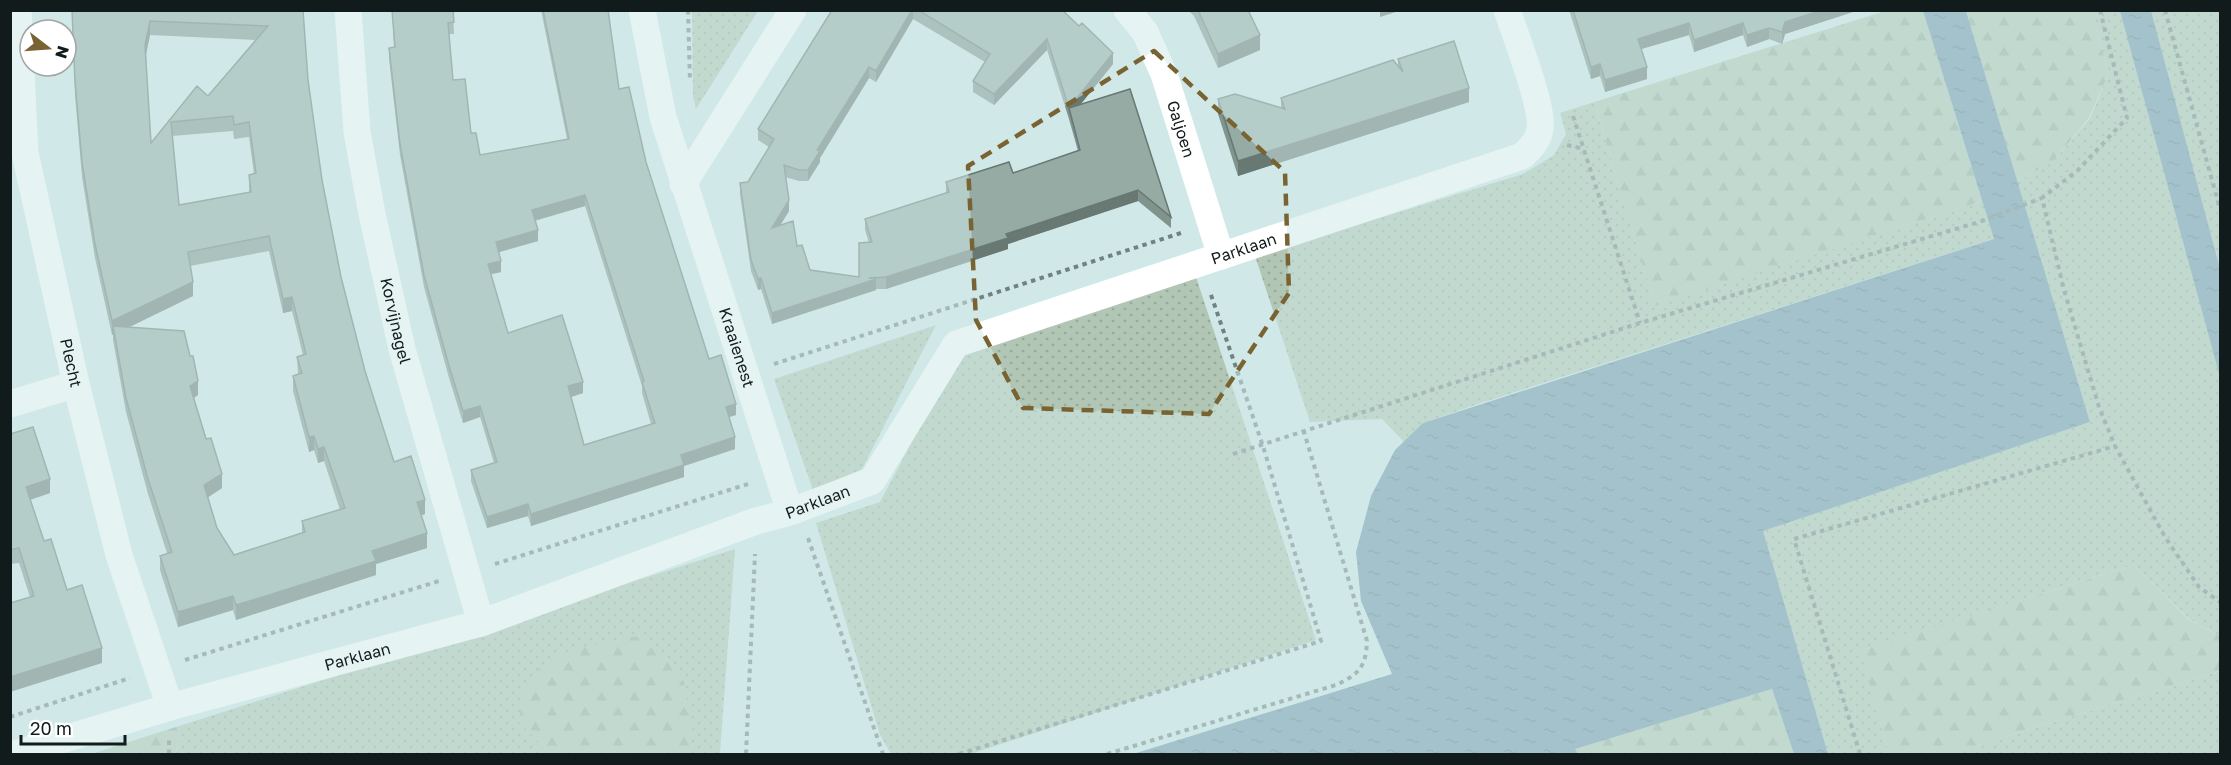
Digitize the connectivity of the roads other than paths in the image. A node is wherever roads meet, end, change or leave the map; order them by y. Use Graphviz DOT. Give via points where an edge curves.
graph roads {
  1 [pos="18,10"];
  2 [pos="348,10"];
  3 [pos="642,10"];
  4 [pos="793,10"];
  5 [pos="1127,10"];
  6 [pos="1507,10"];
  7 [pos="684,184"];
  8 [pos="1211,259"];
  9 [pos="76,384"];
  10 [pos="10,404"];
  11 [pos="794,511"];
  12 [pos="481,623"];
  13 [pos="171,708"];
  14 [pos="15,754"];
  1 -- 9 [label="street, Plecht" via="26,153"];
  2 -- 12 [label="street, Korvijnagel" via="357,132 372,214 402,349"];
  3 -- 7 [label="street, Kraaienest" via="663,117"];
  4 -- 7 [label="street"];
  5 -- 8 [label="street, Galjoen" via="1145,32 1164,74"];
  6 -- 8 [label="street, Parklaan" via="1541,114 1532,148 1522,156"];
  7 -- 11 [label="street, Kraaienest" via="778,474"];
  8 -- 11 [label="street, Parklaan" via="956,344 872,481"];
  9 -- 10 [label="street"];
  9 -- 13 [label="street, Plecht" via="119,555"];
  11 -- 12 [label="street, Parklaan" via="756,521"];
  12 -- 13 [label="street, Parklaan"];
  13 -- 14 [label="street, Parklaan"];
}
